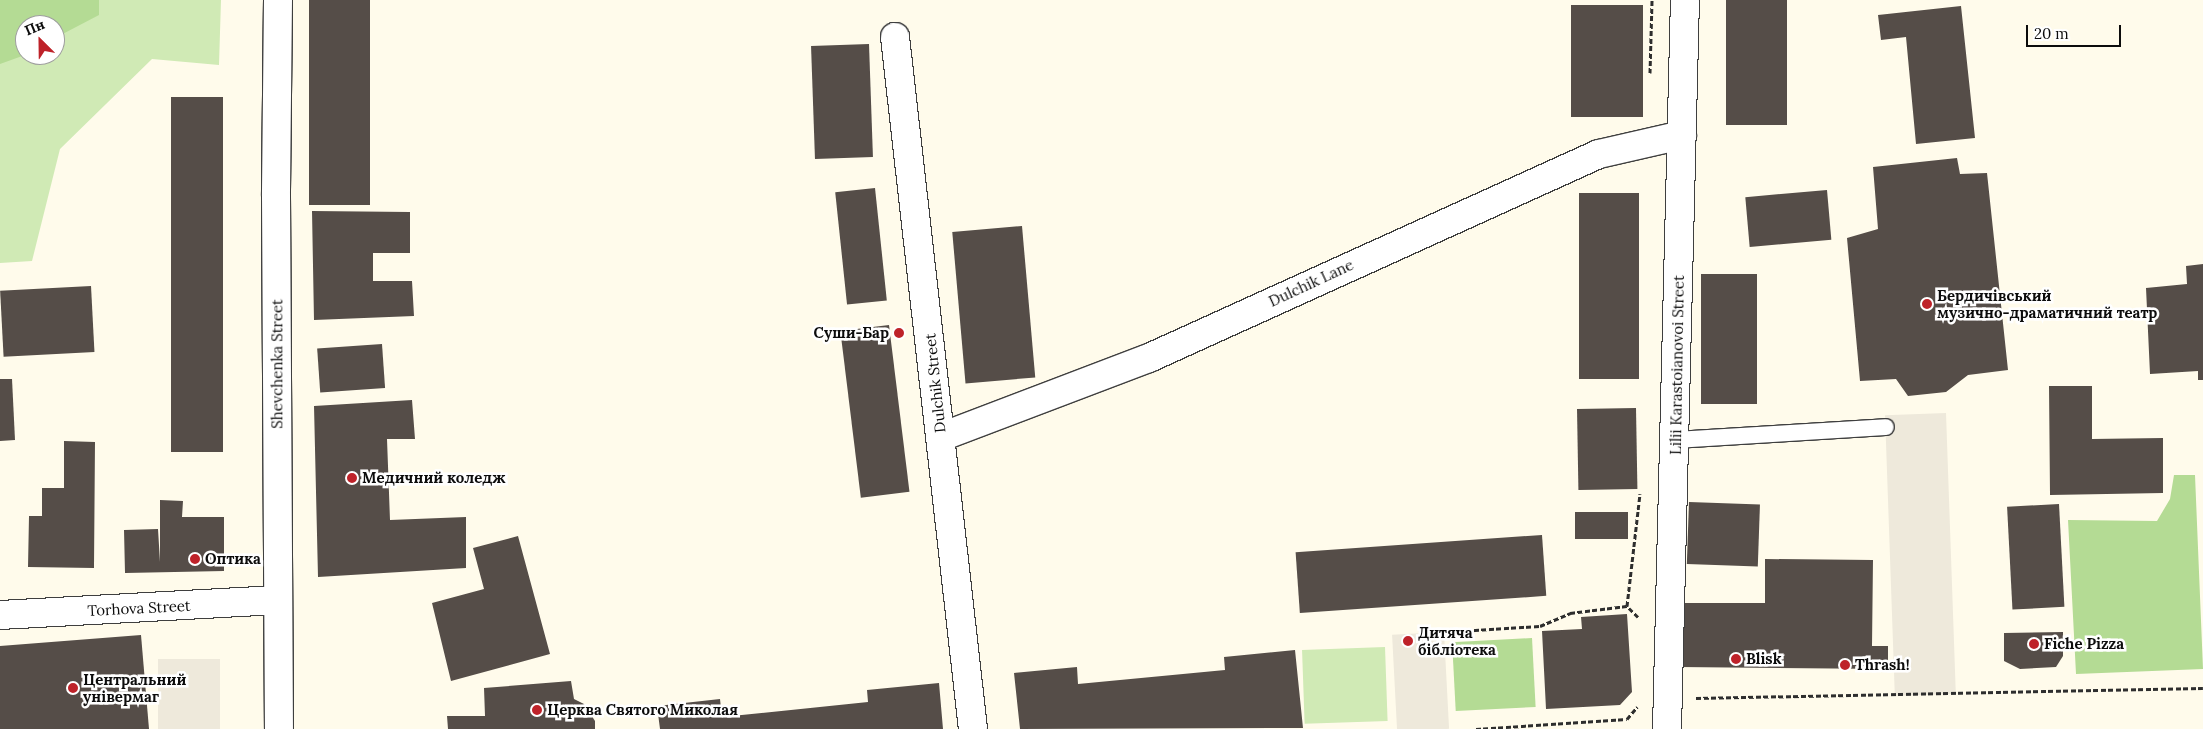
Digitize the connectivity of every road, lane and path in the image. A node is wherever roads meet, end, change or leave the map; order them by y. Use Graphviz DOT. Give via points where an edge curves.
graph roads {
  1 [pos="278,0"];
  2 [pos="1685,0"];
  3 [pos="895,37"];
  4 [pos="1682,135"];
  5 [pos="1886,427"];
  6 [pos="941,437"];
  7 [pos="1675,440"];
  8 [pos="278,600"];
  9 [pos="1627,606"];
  10 [pos="0,615"];
  11 [pos="1444,632"];
  12 [pos="2203,688"];
  13 [pos="1688,698"];
  14 [pos="1640,703"];
  15 [pos="279,729"];
  16 [pos="973,729"];
  17 [pos="1476,729"];
  18 [pos="1668,729"];
  1 -- 8 [label="street, Shevchenka Street"];
  2 -- 4 [label="street, Lilii Karastoianovoi Street"];
  3 -- 6 [label="street, Dulchik Street"];
  4 -- 6 [label="street, Dulchik Lane" via="1599,154 1149,358"];
  4 -- 7 [label="street, Lilii Karastoianovoi Street"];
  5 -- 7 [label="lane"];
  6 -- 16 [label="street, Dulchik Street"];
  7 -- 18 [label="street, Lilii Karastoianovoi Street"];
  8 -- 10 [label="street, Torhova Street"];
  8 -- 15 [label="street, Shevchenka Street"];
  9 -- 11 [label="path" via="1570,613 1540,626"];
  12 -- 13 [label="path"];
  14 -- 17 [label="path" via="1627,718"];
}
